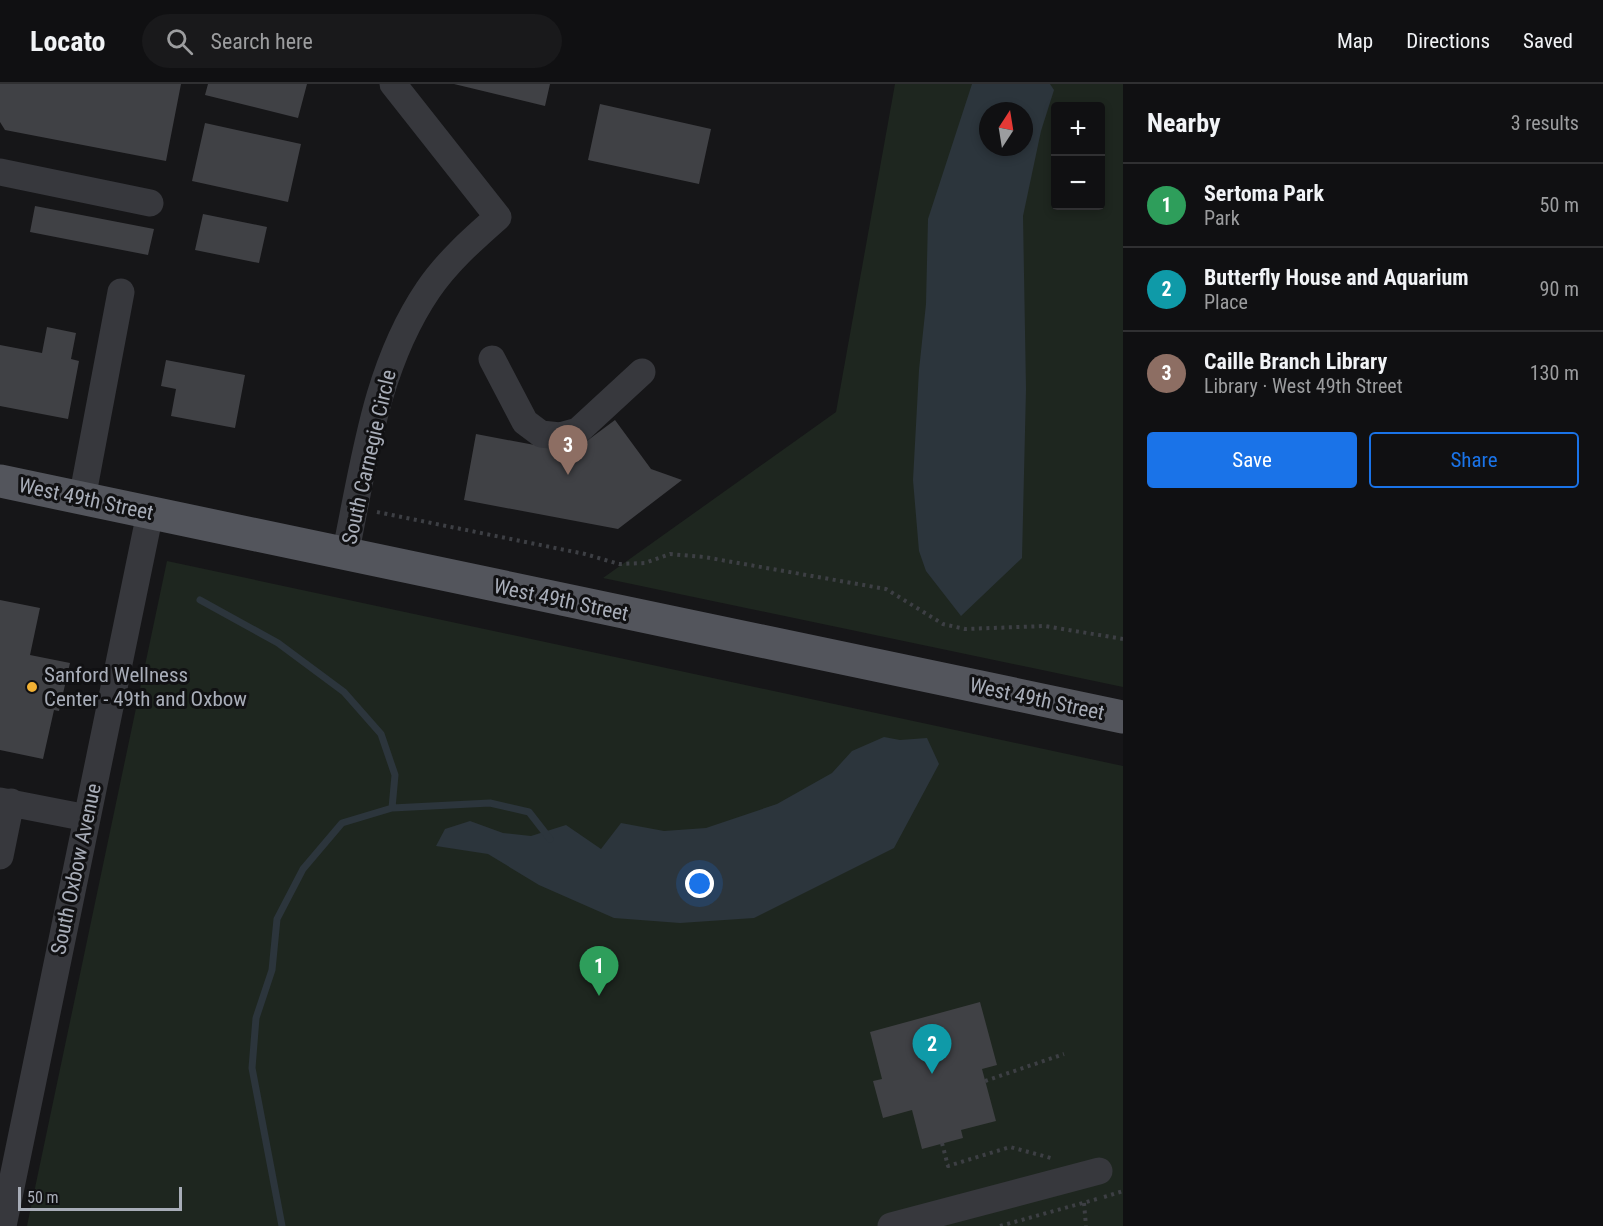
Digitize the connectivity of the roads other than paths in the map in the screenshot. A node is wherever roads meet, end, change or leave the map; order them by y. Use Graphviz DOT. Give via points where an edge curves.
graph roads {
  1 [pos="393,84"];
  2 [pos="0,172"];
  3 [pos="150,203"];
  4 [pos="121,292"];
  5 [pos="492,359"];
  6 [pos="642,372"];
  7 [pos="0,481"];
  8 [pos="82,499"];
  9 [pos="150,513"];
  10 [pos="345,555"];
  11 [pos="1123,717"];
  12 [pos="6,802"];
  13 [pos="87,818"];
  14 [pos="0,856"];
  15 [pos="1091,1173"];
  16 [pos="6,1178"];
  17 [pos="3,1226"];
  18 [pos="891,1226"];
  1 -- 10 [label="street, South Carnegie Circle" via="498,217 443,271 398,344 372,423"];
  2 -- 3 [label="street"];
  4 -- 8 [label="street"];
  5 -- 6 [label="street" via="525,422 541,434 560,436 578,431"];
  7 -- 8 [label="main road, West 49th Street"];
  8 -- 9 [label="main road, West 49th Street"];
  9 -- 10 [label="main road, West 49th Street"];
  9 -- 13 [label="street, South Oxbow Avenue"];
  10 -- 11 [label="main road, West 49th Street"];
  12 -- 13 [label="street"];
  12 -- 14 [label="street"];
  13 -- 16 [label="street, South Oxbow Avenue"];
  15 -- 18 [label="street"];
  16 -- 17 [label="street, South Oxbow Avenue"];
}
